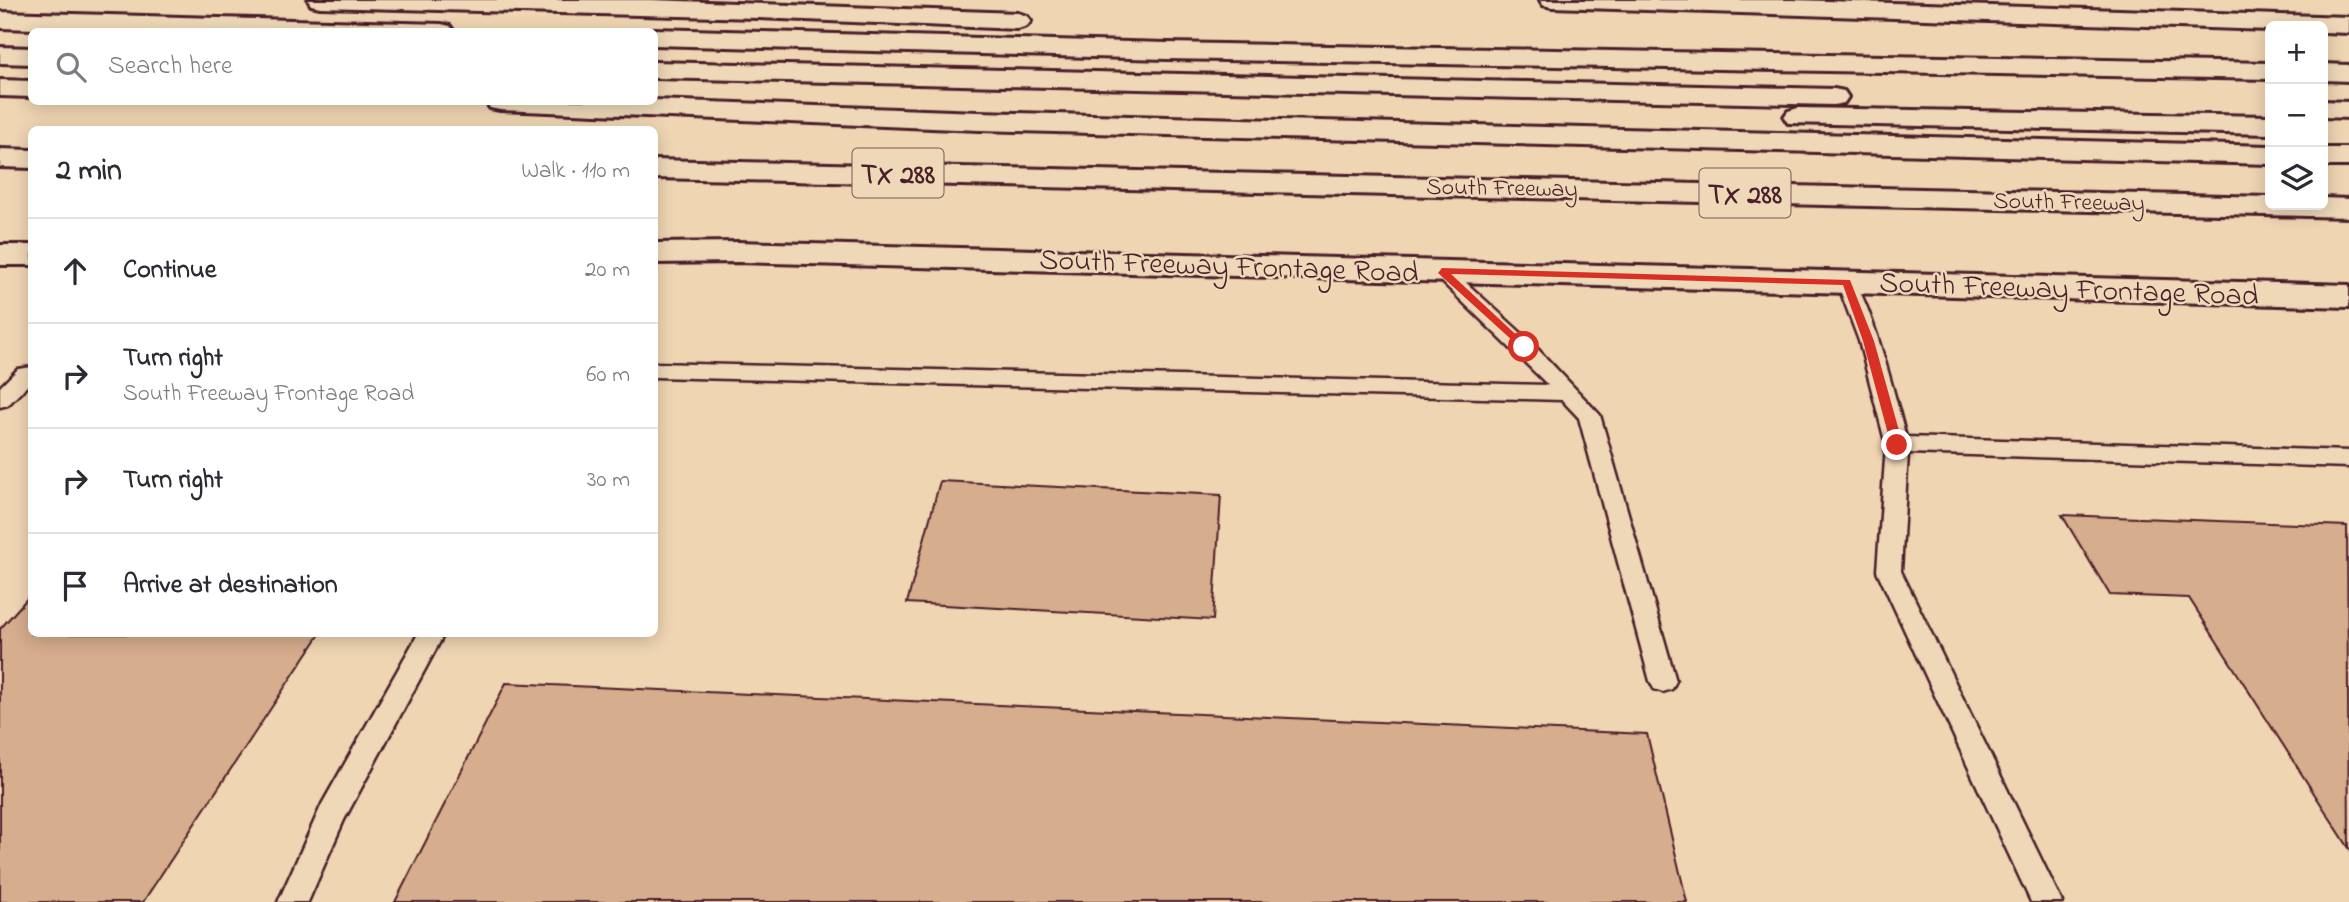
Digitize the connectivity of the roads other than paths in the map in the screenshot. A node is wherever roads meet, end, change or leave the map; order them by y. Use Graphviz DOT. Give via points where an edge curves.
graph roads {
  1 [pos="320,0"];
  2 [pos="1552,0"];
  3 [pos="0,20"];
  4 [pos="1048,22"];
  5 [pos="1132,25"];
  6 [pos="2349,25"];
  7 [pos="294,28"];
  8 [pos="658,37"];
  9 [pos="0,55"];
  10 [pos="28,56"];
  11 [pos="1866,64"];
  12 [pos="658,70"];
  13 [pos="2265,71"];
  14 [pos="2328,72"];
  15 [pos="2349,73"];
  16 [pos="0,88"];
  17 [pos="28,89"];
  18 [pos="658,103"];
  19 [pos="575,105"];
  20 [pos="2265,108"];
  21 [pos="2328,109"];
  22 [pos="2349,110"];
  23 [pos="2328,124"];
  24 [pos="2349,124"];
  25 [pos="2265,125"];
  26 [pos="2265,155"];
  27 [pos="2328,157"];
  28 [pos="2349,157"];
  29 [pos="0,158"];
  30 [pos="28,159"];
  31 [pos="658,169"];
  32 [pos="2349,208"];
  33 [pos="0,255"];
  34 [pos="28,255"];
  35 [pos="658,255"];
  36 [pos="1442,271"];
  37 [pos="1847,282"];
  38 [pos="2349,296"];
  39 [pos="658,370"];
  40 [pos="28,375"];
  41 [pos="1567,393"];
  42 [pos="0,400"];
  43 [pos="1897,445"];
  44 [pos="2349,459"];
  45 [pos="429,637"];
  46 [pos="1663,681"];
  47 [pos="293,902"];
  48 [pos="2047,902"];
  1 -- 4 [label="main road"];
  2 -- 6 [label="main road"];
  3 -- 7 [label="main road"];
  5 -- 11 [label="main road"];
  8 -- 11 [label="main road"];
  9 -- 10 [label="main road"];
  11 -- 13 [label="main road"];
  12 -- 20 [label="main road"];
  14 -- 15 [label="main road"];
  16 -- 17 [label="main road"];
  18 -- 25 [label="main road" via="1575,112"];
  19 -- 26 [label="main road" via="979,121"];
  21 -- 22 [label="main road"];
  23 -- 24 [label="main road"];
  27 -- 28 [label="main road"];
  29 -- 30 [label="main road"];
  31 -- 32 [label="main road, South Freeway / TX 288"];
  33 -- 34 [label="main road"];
  35 -- 36 [label="main road, South Freeway Frontage Road"];
  36 -- 37 [label="main road, South Freeway Frontage Road"];
  36 -- 41 [label="lane"];
  37 -- 38 [label="main road, South Freeway Frontage Road"];
  37 -- 43 [label="lane"];
  39 -- 41 [label="lane"];
  40 -- 42 [label="lane"];
  41 -- 46 [label="lane" via="1588,415"];
  43 -- 44 [label="lane"];
  43 -- 48 [label="lane" via="1889,571"];
  45 -- 47 [label="lane" via="332,813"];
}
